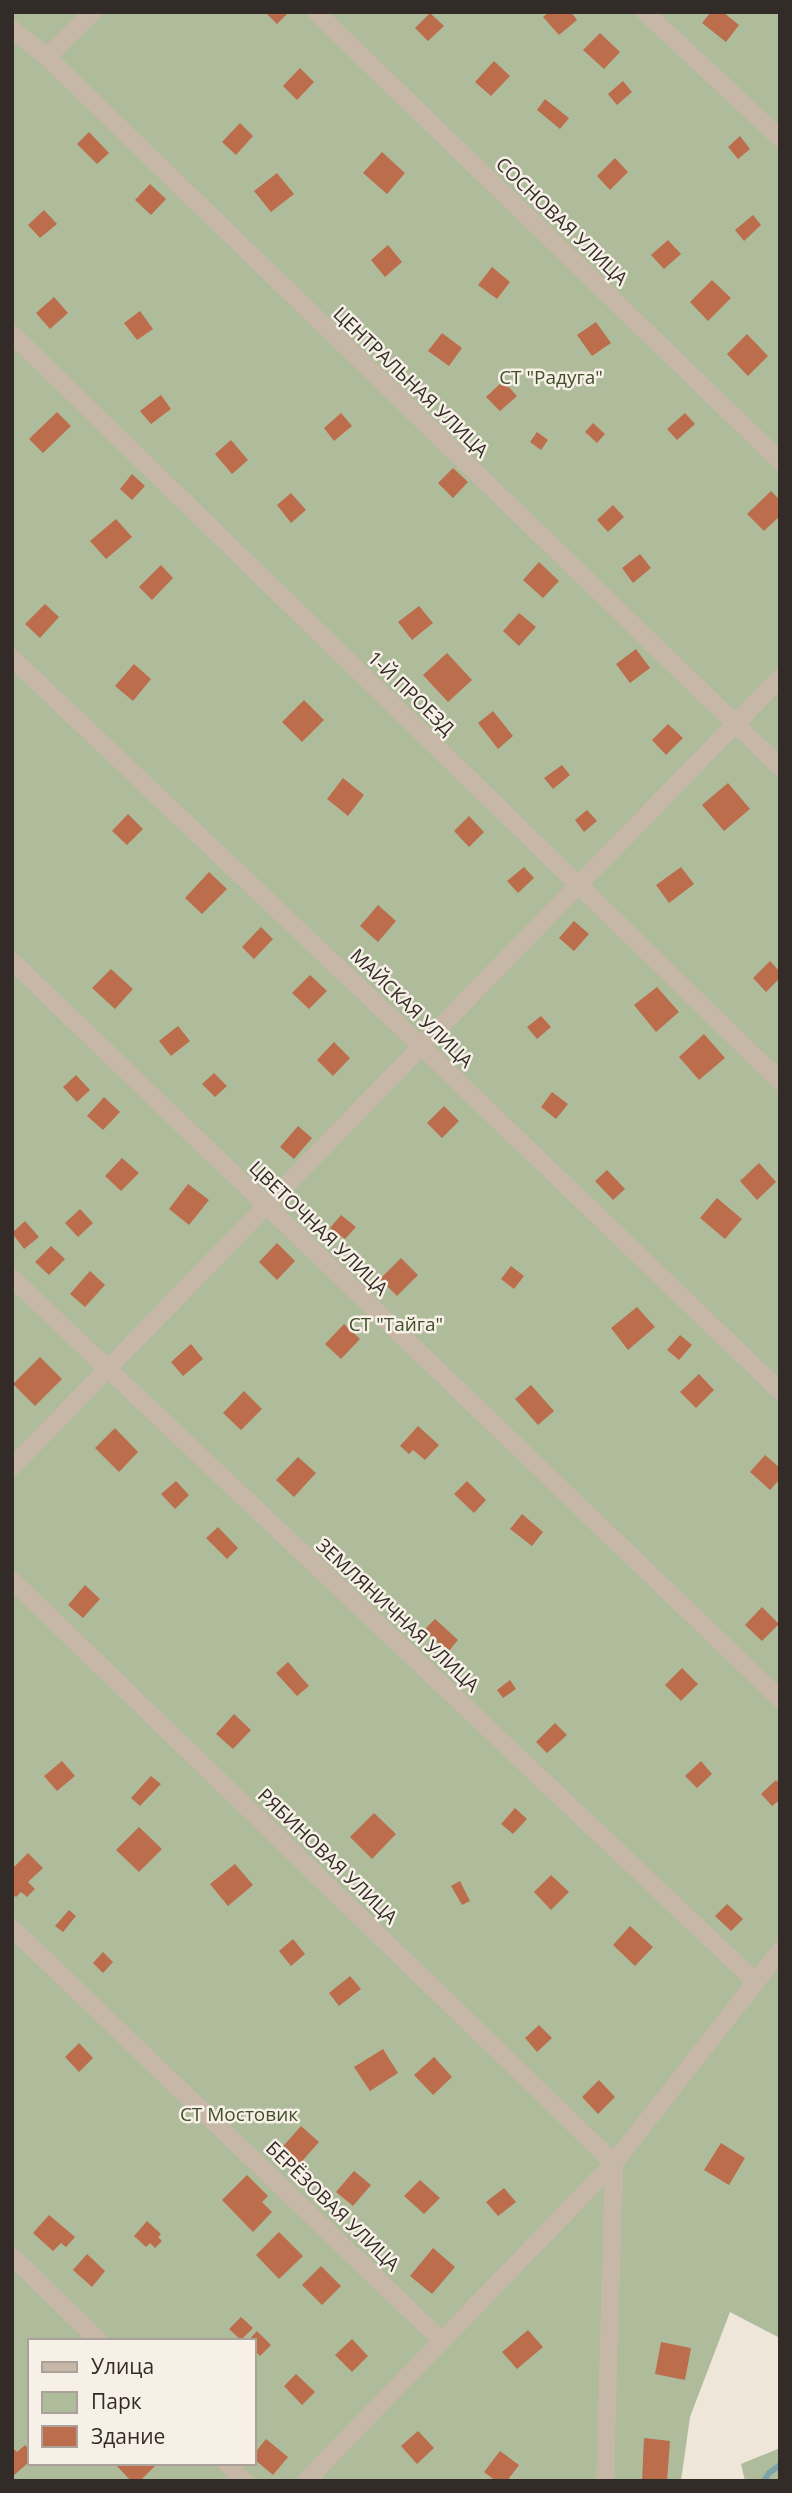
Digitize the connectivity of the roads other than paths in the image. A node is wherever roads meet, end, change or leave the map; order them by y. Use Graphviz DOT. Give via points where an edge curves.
graph roads {
  1 [pos="93,12"];
  2 [pos="316,12"];
  3 [pos="645,12"];
  4 [pos="12,29"];
  5 [pos="47,57"];
  6 [pos="780,138"];
  7 [pos="12,334"];
  8 [pos="780,461"];
  9 [pos="12,657"];
  10 [pos="780,678"];
  11 [pos="734,724"];
  12 [pos="780,767"];
  13 [pos="578,885"];
  14 [pos="12,961"];
  15 [pos="421,1046"];
  16 [pos="780,1082"];
  17 [pos="265,1205"];
  18 [pos="12,1278"];
  19 [pos="107,1369"];
  20 [pos="780,1391"];
  21 [pos="12,1467"];
  22 [pos="12,1580"];
  23 [pos="780,1699"];
  24 [pos="12,1928"];
  25 [pos="780,1951"];
  26 [pos="756,1982"];
  27 [pos="614,2163"];
  28 [pos="12,2256"];
  29 [pos="97,2339"];
  30 [pos="442,2341"];
  31 [pos="228,2465"];
  32 [pos="244,2481"];
  33 [pos="306,2481"];
  34 [pos="605,2481"];
  1 -- 5 [label="street"];
  2 -- 8 [label="street, СОСНОВАЯ УЛИЦА"];
  3 -- 6 [label="street"];
  4 -- 5 [label="street, ЦЕНТРАЛЬНАЯ УЛИЦА"];
  5 -- 11 [label="street, ЦЕНТРАЛЬНАЯ УЛИЦА"];
  7 -- 13 [label="street, 1-Й ПРОЕЗД"];
  9 -- 15 [label="street, МАЙСКАЯ УЛИЦА"];
  10 -- 11 [label="street"];
  11 -- 12 [label="street, ЦЕНТРАЛЬНАЯ УЛИЦА"];
  11 -- 13 [label="street"];
  13 -- 15 [label="street"];
  13 -- 16 [label="street, 1-Й ПРОЕЗД"];
  14 -- 17 [label="street, ЦВЕТОЧНАЯ УЛИЦА"];
  15 -- 17 [label="street"];
  15 -- 20 [label="street, МАЙСКАЯ УЛИЦА"];
  17 -- 19 [label="street"];
  17 -- 23 [label="street, ЦВЕТОЧНАЯ УЛИЦА"];
  18 -- 19 [label="street, ЗЕМЛЯНИЧНАЯ УЛИЦА"];
  19 -- 21 [label="street"];
  19 -- 26 [label="street, ЗЕМЛЯНИЧНАЯ УЛИЦА"];
  22 -- 27 [label="street, РЯБИНОВАЯ УЛИЦА"];
  24 -- 30 [label="street, БЕРЁЗОВАЯ УЛИЦА"];
  25 -- 26 [label="street"];
  26 -- 27 [label="street"];
  27 -- 30 [label="street"];
  27 -- 34 [label="street"];
  28 -- 29 [label="street"];
  30 -- 33 [label="street"];
  31 -- 32 [label="street"];
}
